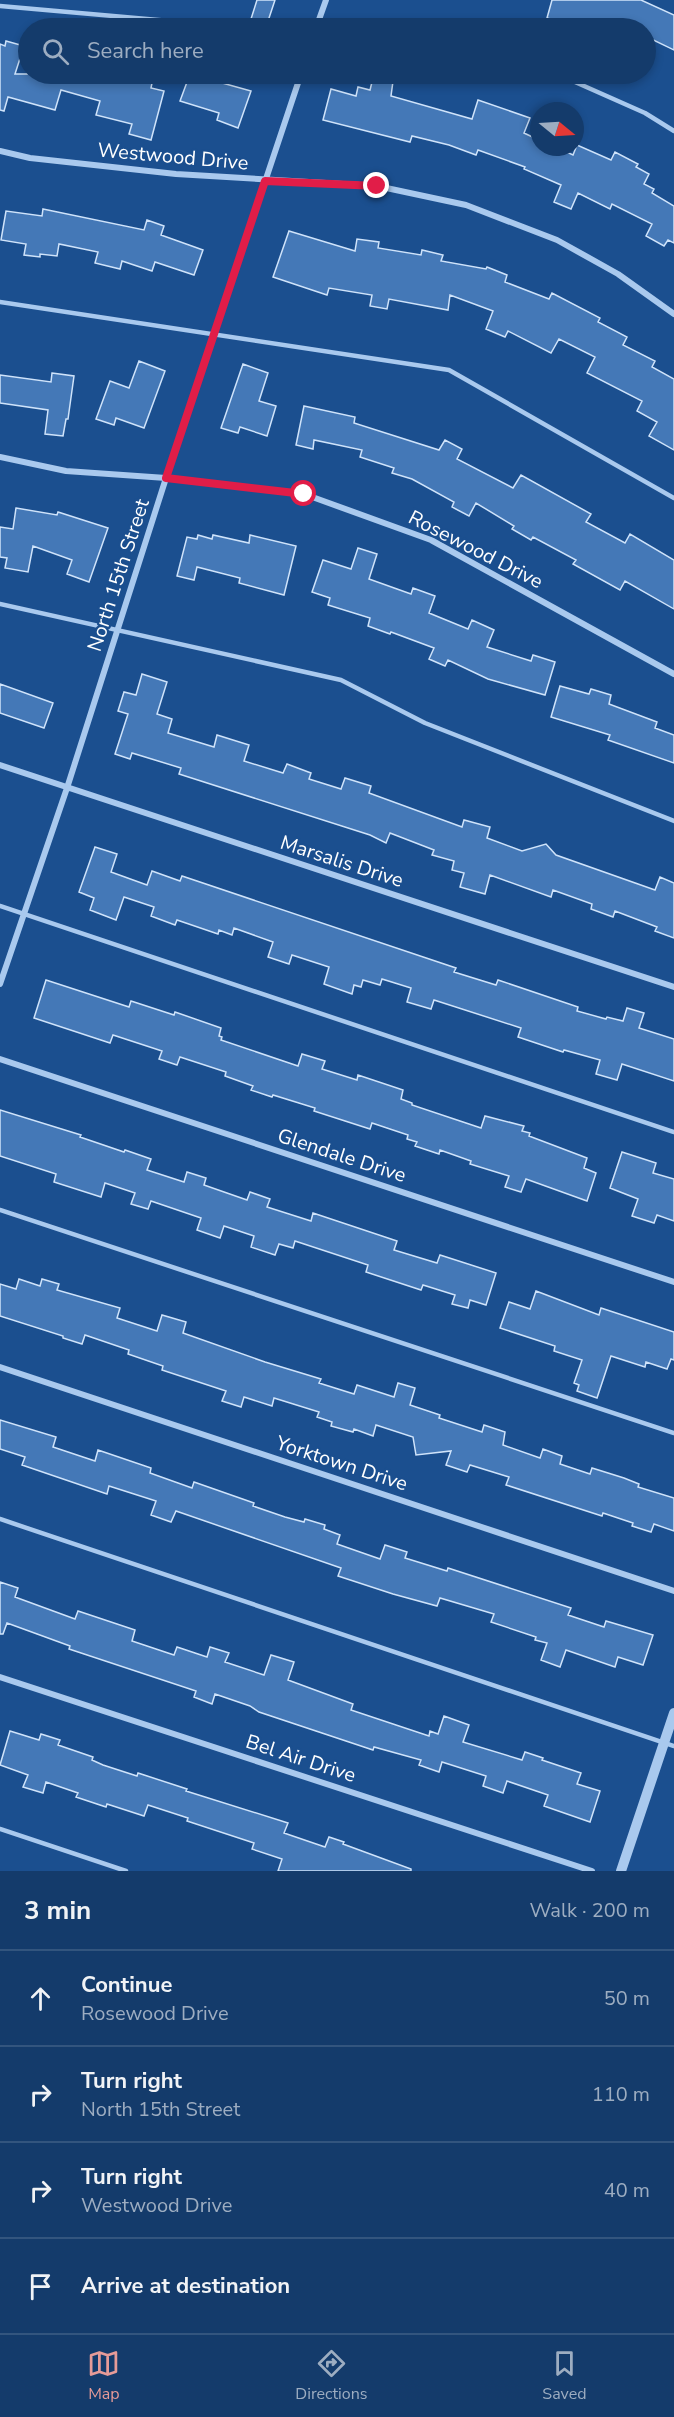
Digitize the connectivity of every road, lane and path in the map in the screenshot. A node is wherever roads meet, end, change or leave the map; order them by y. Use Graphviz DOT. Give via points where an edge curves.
graph roads {
  1 [pos="326,0"];
  2 [pos="0,6"];
  3 [pos="136,18"];
  4 [pos="320,18"];
  5 [pos="298,84"];
  6 [pos="580,84"];
  7 [pos="674,131"];
  8 [pos="0,151"];
  9 [pos="265,181"];
  10 [pos="0,302"];
  11 [pos="674,314"];
  12 [pos="214,335"];
  13 [pos="0,458"];
  14 [pos="166,478"];
  15 [pos="674,498"];
  16 [pos="0,604"];
  17 [pos="118,629"];
  18 [pos="674,674"];
  19 [pos="0,765"];
  20 [pos="67,788"];
  21 [pos="674,821"];
  22 [pos="0,906"];
  23 [pos="24,914"];
  24 [pos="0,984"];
  25 [pos="674,987"];
  26 [pos="0,1059"];
  27 [pos="674,1132"];
  28 [pos="0,1210"];
  29 [pos="674,1282"];
  30 [pos="0,1367"];
  31 [pos="674,1433"];
  32 [pos="0,1519"];
  33 [pos="674,1591"];
  34 [pos="0,1677"];
  35 [pos="674,1713"];
  36 [pos="669,1745"];
  37 [pos="0,1829"];
  38 [pos="126,1871"];
  39 [pos="592,1871"];
  40 [pos="621,1871"];
  1 -- 4 [label="street"];
  2 -- 3 [label="lane"];
  5 -- 9 [label="street, North 15th Street"];
  6 -- 7 [label="lane" via="645,113"];
  8 -- 9 [label="street, Westwood Drive" via="41,159"];
  9 -- 11 [label="street, Westwood Drive" via="377,186 466,205 557,240 618,274"];
  9 -- 12 [label="street, North 15th Street"];
  10 -- 12 [label="lane"];
  12 -- 14 [label="street, North 15th Street"];
  12 -- 15 [label="lane" via="449,370"];
  13 -- 14 [label="street, Rosewood Drive" via="66,471"];
  14 -- 17 [label="street, North 15th Street"];
  14 -- 18 [label="street, Rosewood Drive" via="304,494 431,540"];
  16 -- 17 [label="lane"];
  17 -- 20 [label="street, North 15th Street"];
  17 -- 21 [label="lane" via="341,680 425,723"];
  19 -- 20 [label="street, Marsalis Drive"];
  20 -- 23 [label="street, North 15th Street"];
  20 -- 25 [label="street, Marsalis Drive"];
  22 -- 23 [label="lane"];
  23 -- 24 [label="street, North 15th Street"];
  23 -- 27 [label="lane"];
  26 -- 29 [label="street, Glendale Drive"];
  28 -- 31 [label="lane"];
  30 -- 33 [label="street, Yorktown Drive"];
  32 -- 36 [label="lane"];
  34 -- 39 [label="street, Bel Air Drive"];
  35 -- 36 [label="street"];
  36 -- 40 [label="street"];
  37 -- 38 [label="lane"];
}
